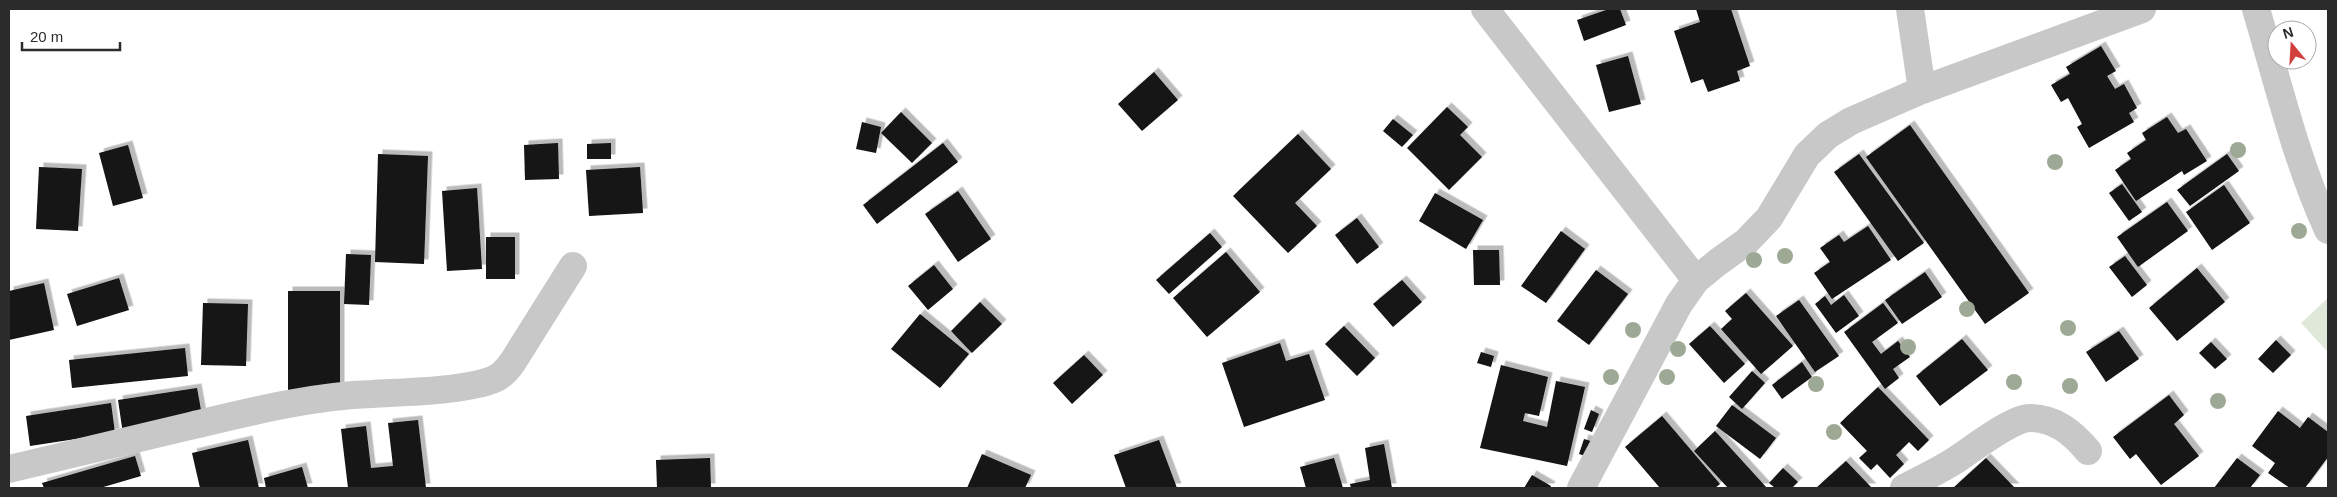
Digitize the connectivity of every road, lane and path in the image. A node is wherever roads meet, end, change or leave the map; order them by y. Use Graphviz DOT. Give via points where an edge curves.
graph roads {
  1 [pos="1485,9"];
  2 [pos="1910,9"];
  3 [pos="2142,9"];
  4 [pos="2256,9"];
  5 [pos="1922,90"];
  6 [pos="2328,230"];
  7 [pos="573,266"];
  8 [pos="1696,280"];
  9 [pos="2088,451"];
  10 [pos="9,469"];
  11 [pos="1582,488"];
  12 [pos="1904,488"];
  1 -- 8 [label="street"];
  2 -- 5 [label="street"];
  3 -- 5 [label="street"];
  4 -- 6 [label="street" via="2295,140"];
  5 -- 8 [label="street" via="1828,134 1807,155 1769,218 1746,242"];
  7 -- 10 [label="street" via="512,364 493,380 309,401"];
  8 -- 11 [label="street" via="1679,304"];
  9 -- 12 [label="street" via="2074,434 2050,421 2028,418 2000,430"];
}
